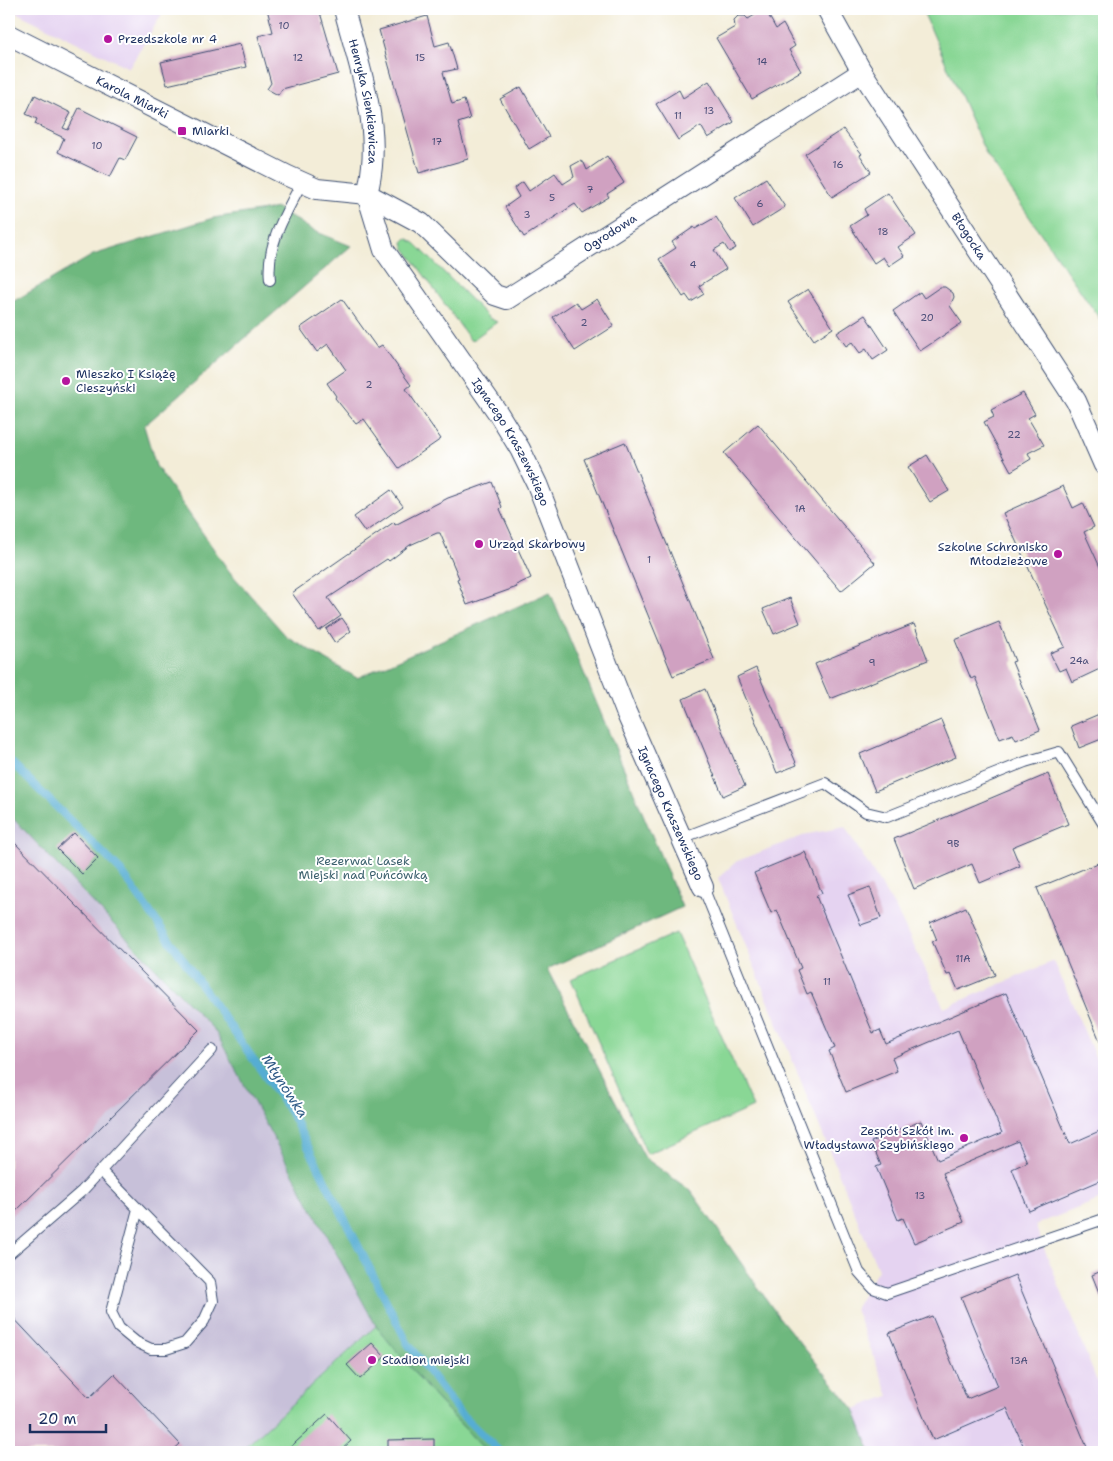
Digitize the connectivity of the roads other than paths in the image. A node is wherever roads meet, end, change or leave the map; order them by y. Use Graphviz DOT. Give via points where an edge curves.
graph roads {
  1 [pos="344,9"];
  2 [pos="827,9"];
  3 [pos="9,35"];
  4 [pos="862,72"];
  5 [pos="302,182"];
  6 [pos="367,194"];
  7 [pos="270,280"];
  8 [pos="1104,465"];
  9 [pos="1104,825"];
  10 [pos="682,838"];
  11 [pos="703,887"];
  12 [pos="212,1050"];
  13 [pos="101,1171"];
  14 [pos="138,1208"];
  15 [pos="1104,1219"];
  16 [pos="9,1254"];
  1 -- 6 [label="street, Henryka Sienkiewicza" via="371,113 374,151"];
  2 -- 4 [label="street, Błogocka"];
  3 -- 5 [label="street, Karola Miarki"];
  4 -- 6 [label="street, Ogrodowa" via="507,299 495,295 421,223"];
  4 -- 8 [label="street, Błogocka" via="1076,401"];
  5 -- 6 [label="street, Karola Miarki" via="317,189"];
  5 -- 7 [label="lane" via="271,247"];
  6 -- 10 [label="street, Ignacego Kraszewskiego" via="384,250 498,413 524,458 575,577 626,712"];
  9 -- 10 [label="lane" via="1059,752 887,816 866,812 825,783"];
  10 -- 11 [label="street, Ignacego Kraszewskiego"];
  11 -- 15 [label="lane, Ignacego Kraszewskiego" via="859,1272 873,1288 887,1293"];
  12 -- 13 [label="lane"];
  13 -- 14 [label="lane"];
  13 -- 16 [label="lane"];
  14 -- 14 [label="lane" via="210,1282 213,1302 204,1320 185,1343 166,1349 151,1350 136,1342 120,1328 111,1312"];
}
